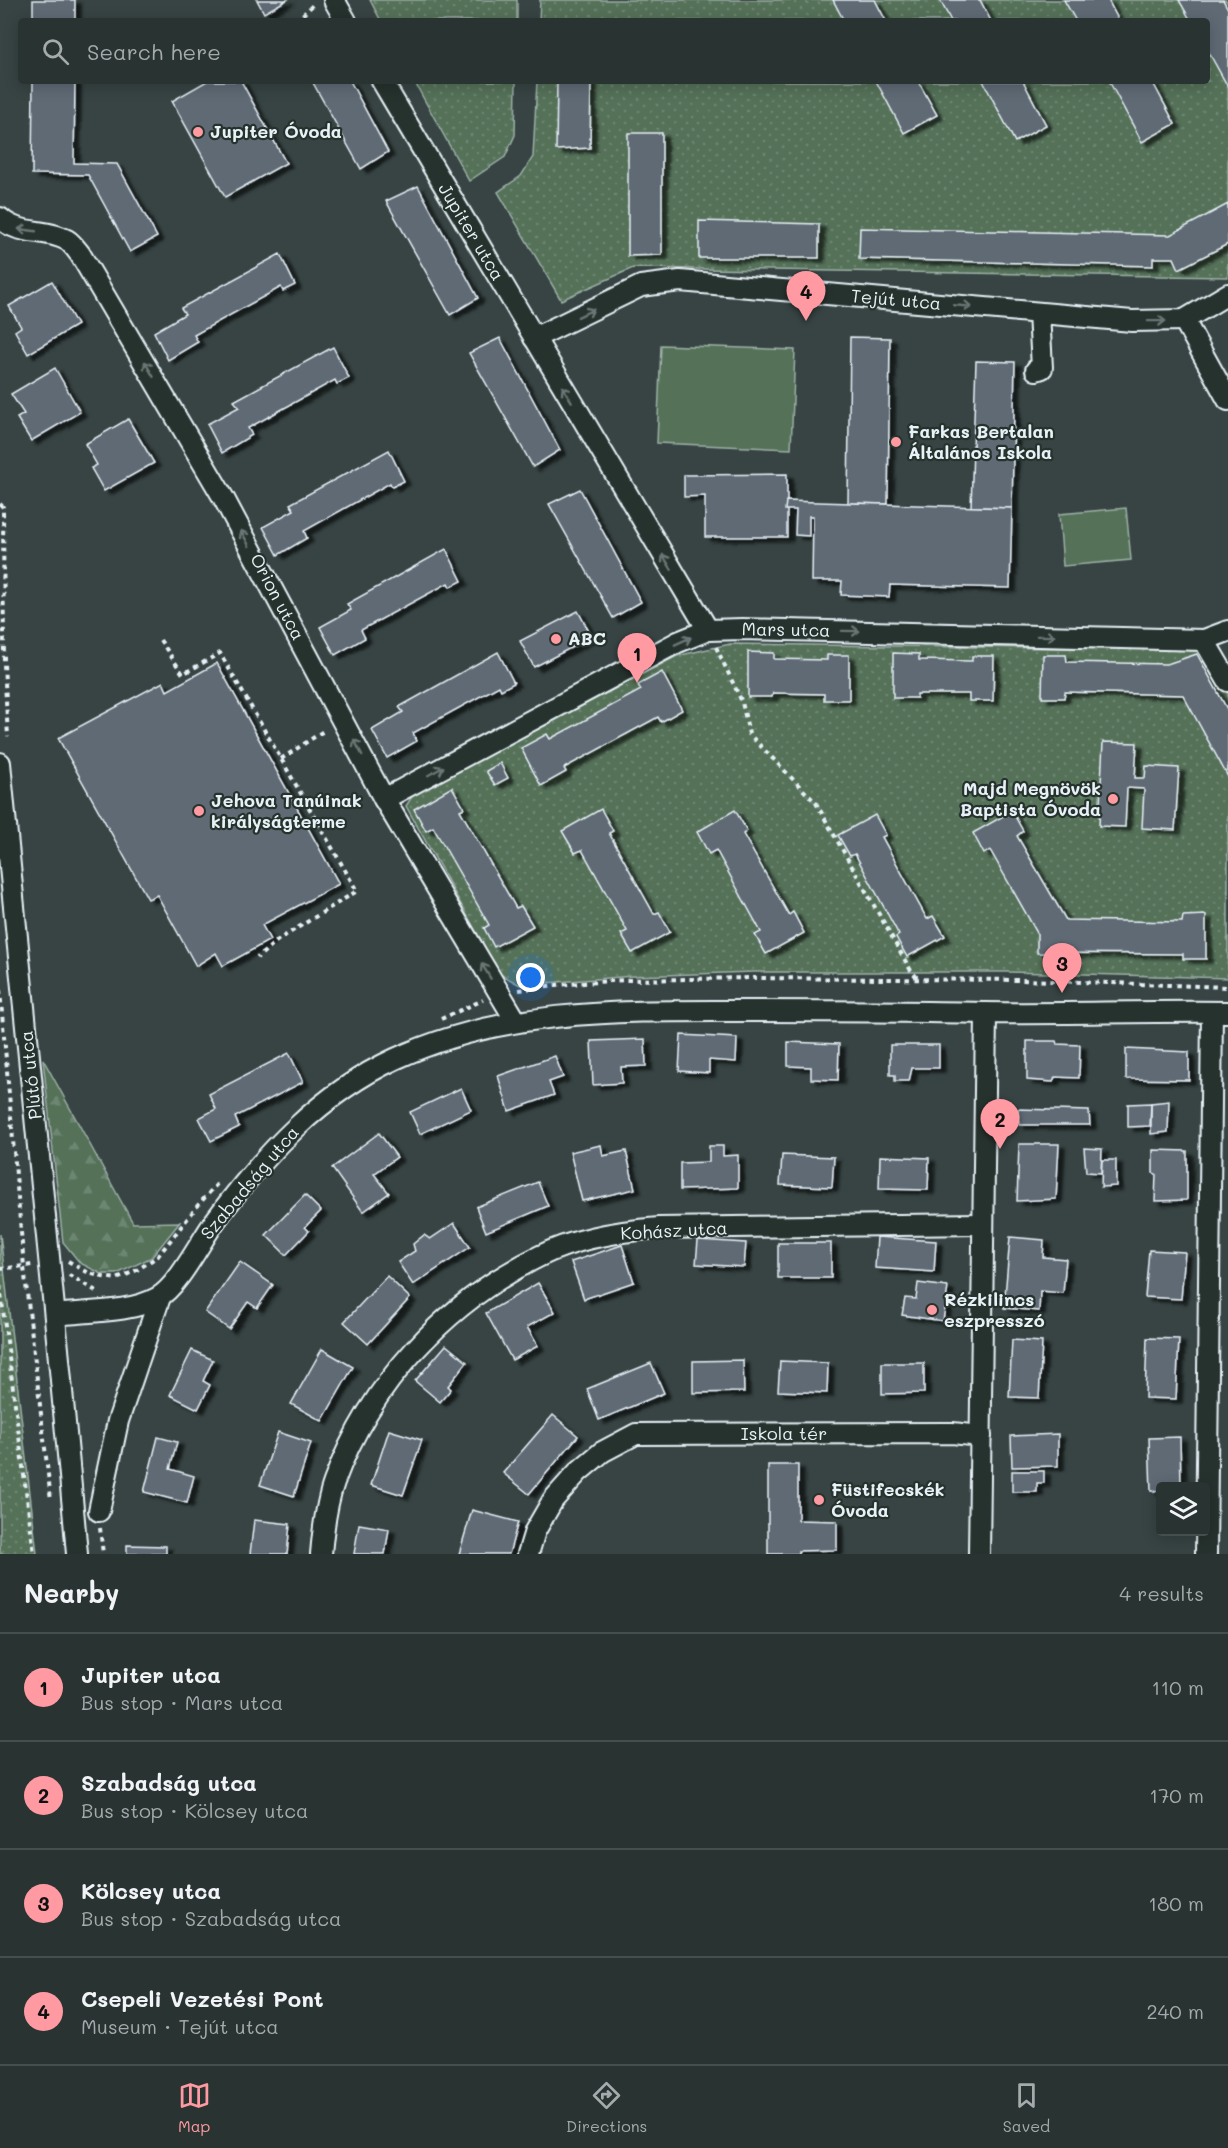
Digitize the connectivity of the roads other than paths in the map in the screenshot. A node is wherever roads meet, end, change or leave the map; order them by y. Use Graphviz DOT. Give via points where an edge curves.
graph roads {
  1 [pos="334,0"];
  2 [pos="344,18"];
  3 [pos="384,84"];
  4 [pos="0,218"];
  5 [pos="1228,294"];
  6 [pos="1039,313"];
  7 [pos="1184,320"];
  8 [pos="534,338"];
  9 [pos="1035,370"];
  10 [pos="1228,400"];
  11 [pos="708,630"];
  12 [pos="1228,631"];
  13 [pos="1204,640"];
  14 [pos="1228,681"];
  15 [pos="0,763"];
  16 [pos="384,799"];
  17 [pos="1220,1012"];
  18 [pos="986,1013"];
  19 [pos="516,1021"];
  20 [pos="982,1224"];
  21 [pos="160,1297"];
  22 [pos="56,1315"];
  23 [pos="981,1436"];
  24 [pos="99,1511"];
  25 [pos="77,1554"];
  26 [pos="321,1554"];
  27 [pos="528,1554"];
  28 [pos="979,1554"];
  29 [pos="1206,1554"];
  1 -- 2 [label="street"];
  3 -- 8 [label="street, Jupiter utca"];
  16 -- 4 [label="street, Orion utca, one-way" via="224,497 80,254 69,241 44,232 22,231"];
  5 -- 7 [label="street, Tejút utca"];
  6 -- 7 [label="street, Tejút utca, one-way" via="1132,321"];
  8 -- 6 [label="street, Tejút utca, one-way" via="641,286 680,281"];
  6 -- 9 [label="street" via="1042,368"];
  7 -- 10 [label="street"];
  11 -- 8 [label="street, Jupiter utca, one-way"];
  11 -- 13 [label="street, Mars utca, one-way"];
  16 -- 11 [label="street, Mars utca, one-way" via="678,642"];
  12 -- 13 [label="street, Mars utca"];
  13 -- 14 [label="street"];
  15 -- 22 [label="street, Plútó utca"];
  19 -- 16 [label="street, Orion utca, one-way"];
  17 -- 18 [label="street, Szabadság utca"];
  17 -- 29 [label="street"];
  18 -- 19 [label="street, Szabadság utca" via="634,1011"];
  18 -- 20 [label="street"];
  19 -- 21 [label="street, Szabadság utca" via="468,1032 394,1059 327,1101 250,1178"];
  20 -- 23 [label="street"];
  20 -- 26 [label="street, Kohász utca" via="624,1231 541,1255 463,1304 403,1362 377,1395 352,1438 333,1485"];
  21 -- 22 [label="street, Szabadság utca" via="138,1306"];
  21 -- 24 [label="street" via="118,1421"];
  22 -- 25 [label="street"];
  23 -- 27 [label="street, Iskola tér" via="636,1434 602,1452 578,1472 553,1500 535,1531"];
  23 -- 28 [label="street"];
}
